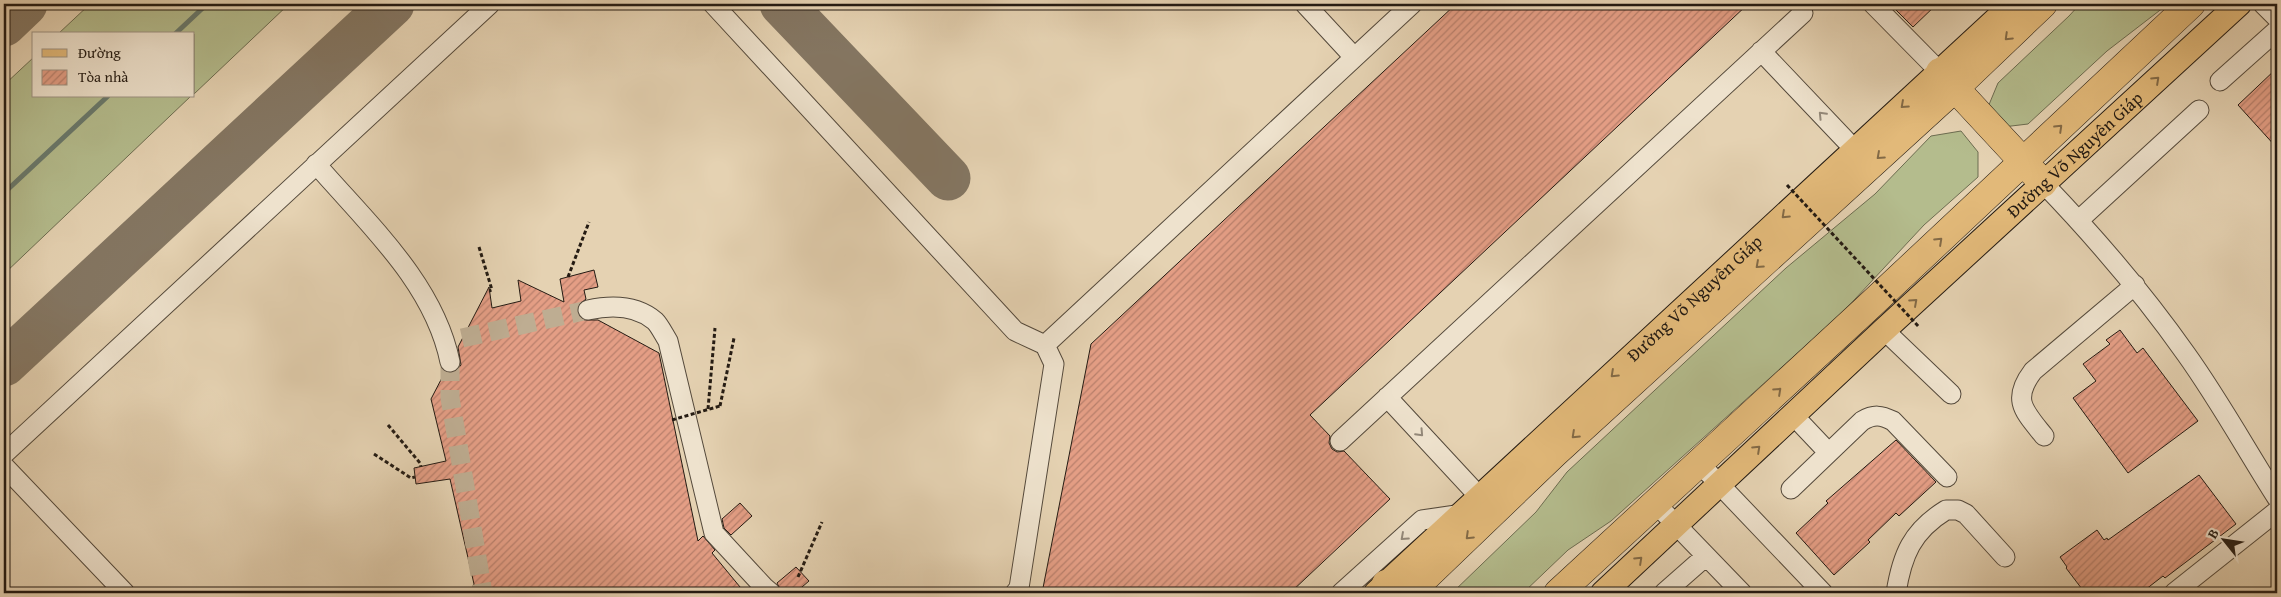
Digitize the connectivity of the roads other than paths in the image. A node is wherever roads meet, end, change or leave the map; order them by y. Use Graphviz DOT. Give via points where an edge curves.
graph roads {
  1 [pos="490,4"];
  2 [pos="713,4"];
  3 [pos="1305,4"];
  4 [pos="1412,4"];
  5 [pos="1873,4"];
  6 [pos="2013,4"];
  7 [pos="2043,4"];
  8 [pos="2191,4"];
  9 [pos="2239,4"];
  10 [pos="2264,4"];
  11 [pos="1803,13"];
  12 [pos="2277,18"];
  13 [pos="2277,30"];
  14 [pos="1761,51"];
  15 [pos="1354,57"];
  16 [pos="1948,80"];
  17 [pos="2220,80"];
  18 [pos="2199,110"];
  19 [pos="1855,150"];
  20 [pos="2024,162"];
  21 [pos="316,164"];
  22 [pos="2043,183"];
  23 [pos="2079,220"];
  24 [pos="2135,285"];
  25 [pos="588,310"];
  26 [pos="1884,330"];
  27 [pos="1045,344"];
  28 [pos="450,362"];
  29 [pos="1951,394"];
  30 [pos="1387,397"];
  31 [pos="1793,415"];
  32 [pos="2044,436"];
  33 [pos="1340,441"];
  34 [pos="1828,452"];
  35 [pos="4,454"];
  36 [pos="1555,454"];
  37 [pos="1700,464"];
  38 [pos="4,466"];
  39 [pos="1510,471"];
  40 [pos="1947,477"];
  41 [pos="1720,484"];
  42 [pos="1791,489"];
  43 [pos="2277,498"];
  44 [pos="1656,504"];
  45 [pos="1487,505"];
  46 [pos="2277,511"];
  47 [pos="1463,514"];
  48 [pos="1676,524"];
  49 [pos="1706,556"];
  50 [pos="2005,557"];
  51 [pos="1018,591"];
  52 [pos="1392,591"];
  53 [pos="1564,592"];
  54 [pos="125,593"];
  55 [pos="771,593"];
  56 [pos="1341,593"];
  57 [pos="1603,593"];
  58 [pos="1664,593"];
  59 [pos="1742,593"];
  60 [pos="1823,593"];
  61 [pos="1896,593"];
  62 [pos="2174,593"];
  1 -- 21 [label="street"];
  2 -- 27 [label="street" via="1015,331"];
  3 -- 15 [label="street"];
  4 -- 15 [label="street"];
  5 -- 16 [label="street"];
  6 -- 16 [label="main road, Đường Võ Nguyên Giáp"];
  7 -- 16 [label="highway, Đường Võ Nguyên Giáp, one-way"];
  20 -- 8 [label="highway, Đường Võ Nguyên Giáp, one-way"];
  22 -- 9 [label="main road, Đường Võ Nguyên Giáp, one-way"];
  10 -- 12 [label="street"];
  11 -- 14 [label="street"];
  13 -- 17 [label="street"];
  19 -- 14 [label="street, one-way"];
  14 -- 30 [label="street"];
  15 -- 27 [label="street"];
  16 -- 19 [label="main road, Đường Võ Nguyên Giáp, one-way"];
  16 -- 20 [label="highway"];
  16 -- 36 [label="highway, Đường Võ Nguyên Giáp, one-way"];
  18 -- 23 [label="street"];
  19 -- 39 [label="main road, Đường Võ Nguyên Giáp, one-way"];
  20 -- 22 [label="highway"];
  37 -- 20 [label="highway, Đường Võ Nguyên Giáp, one-way"];
  21 -- 28 [label="street" via="415,280 454,340"];
  21 -- 35 [label="street"];
  22 -- 23 [label="street"];
  26 -- 22 [label="main road, Đường Võ Nguyên Giáp, one-way"];
  23 -- 24 [label="street"];
  24 -- 32 [label="street" via="2033,371 2022,384 2020,396 2029,417"];
  24 -- 43 [label="street" via="2188,356"];
  25 -- 55 [label="street" via="608,305 635,309 656,322 668,341 714,533"];
  26 -- 29 [label="street"];
  26 -- 31 [label="main road, Đường Võ Nguyên Giáp"];
  27 -- 51 [label="street" via="1054,364"];
  30 -- 33 [label="street"];
  30 -- 45 [label="street, one-way"];
  31 -- 34 [label="street"];
  41 -- 31 [label="main road, Đường Võ Nguyên Giáp, one-way"];
  34 -- 40 [label="street" via="1862,421 1872,415 1883,416 1893,421"];
  34 -- 42 [label="street"];
  36 -- 39 [label="main road"];
  36 -- 45 [label="highway, Đường Võ Nguyên Giáp"];
  37 -- 41 [label="street"];
  37 -- 44 [label="highway, Đường Võ Nguyên Giáp"];
  38 -- 54 [label="street"];
  39 -- 45 [label="main road, Đường Võ Nguyên Giáp"];
  41 -- 48 [label="main road, Đường Võ Nguyên Giáp"];
  41 -- 60 [label="street"];
  44 -- 48 [label="street"];
  44 -- 53 [label="highway, Đường Võ Nguyên Giáp"];
  45 -- 47 [label="main road, Đường Võ Nguyên Giáp"];
  45 -- 52 [label="highway, Đường Võ Nguyên Giáp, one-way"];
  46 -- 62 [label="street"];
  47 -- 52 [label="main road, Đường Võ Nguyên Giáp"];
  47 -- 56 [label="street, one-way" via="1422,520"];
  48 -- 49 [label="street"];
  57 -- 48 [label="main road, Đường Võ Nguyên Giáp, one-way"];
  49 -- 58 [label="street"];
  49 -- 59 [label="street"];
  50 -- 61 [label="street" via="1966,514 1946,510 1917,534 1910,545 1900,568"];
}
